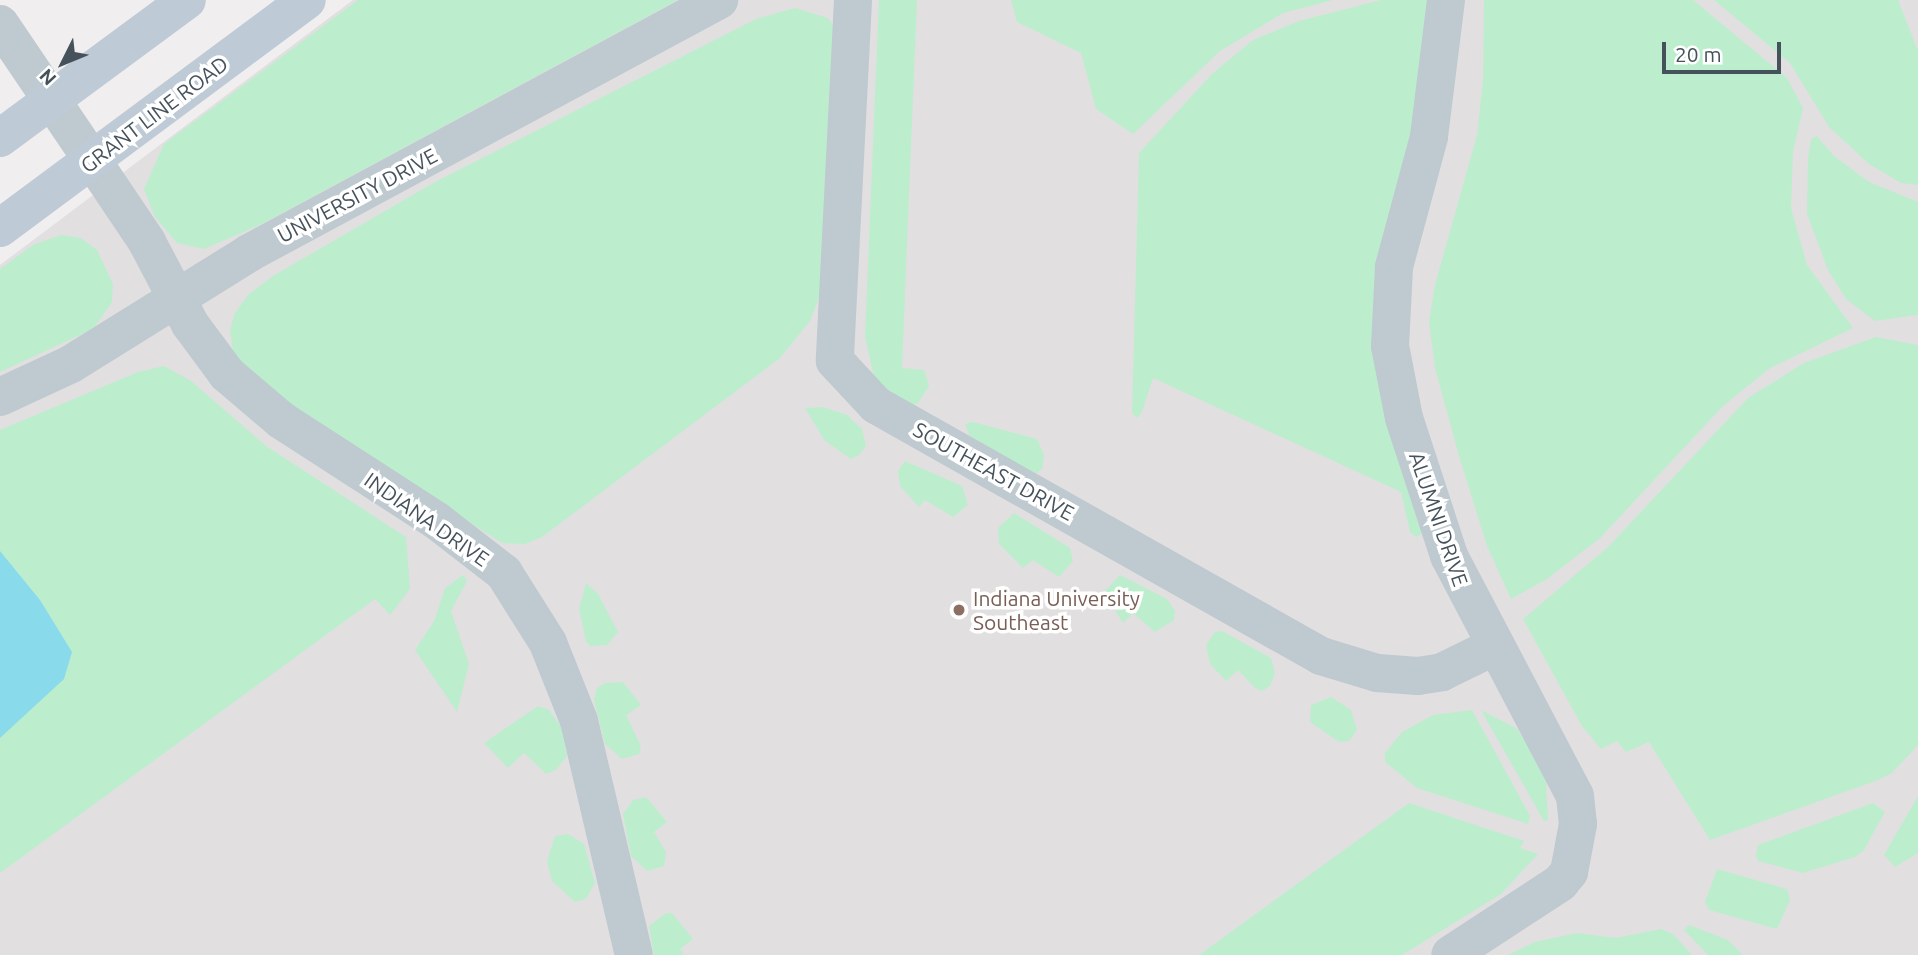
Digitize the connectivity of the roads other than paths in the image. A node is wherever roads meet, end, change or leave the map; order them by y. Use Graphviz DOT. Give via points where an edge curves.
graph roads {
  1 [pos="187,0"];
  2 [pos="307,0"];
  3 [pos="719,0"];
  4 [pos="853,0"];
  5 [pos="1446,0"];
  6 [pos="0,24"];
  7 [pos="49,102"];
  8 [pos="0,138"];
  9 [pos="92,160"];
  10 [pos="0,228"];
  11 [pos="175,299"];
  12 [pos="0,397"];
  13 [pos="1493,647"];
  14 [pos="634,955"];
  15 [pos="1450,955"];
  1 -- 7 [label="main road"];
  2 -- 9 [label="main road, GRANT LINE ROAD"];
  3 -- 11 [label="street, UNIVERSITY DRIVE" via="249,253"];
  4 -- 13 [label="street, SOUTHEAST DRIVE" via="835,361 876,405 1321,656 1377,673 1418,676 1442,671"];
  5 -- 13 [label="street, ALUMNI DRIVE" via="1429,137 1394,267 1390,346 1404,418 1449,556"];
  6 -- 7 [label="street, INDIANA DRIVE"];
  7 -- 8 [label="main road"];
  7 -- 9 [label="street, INDIANA DRIVE"];
  9 -- 10 [label="main road, GRANT LINE ROAD"];
  9 -- 11 [label="street, INDIANA DRIVE" via="147,242"];
  11 -- 12 [label="street, UNIVERSITY DRIVE" via="71,365"];
  11 -- 14 [label="street, INDIANA DRIVE" via="227,374 251,396 437,521 504,573 548,643 579,721"];
  13 -- 15 [label="street, ALUMNI DRIVE" via="1575,796 1576,836 1569,872 1560,883"];
}
